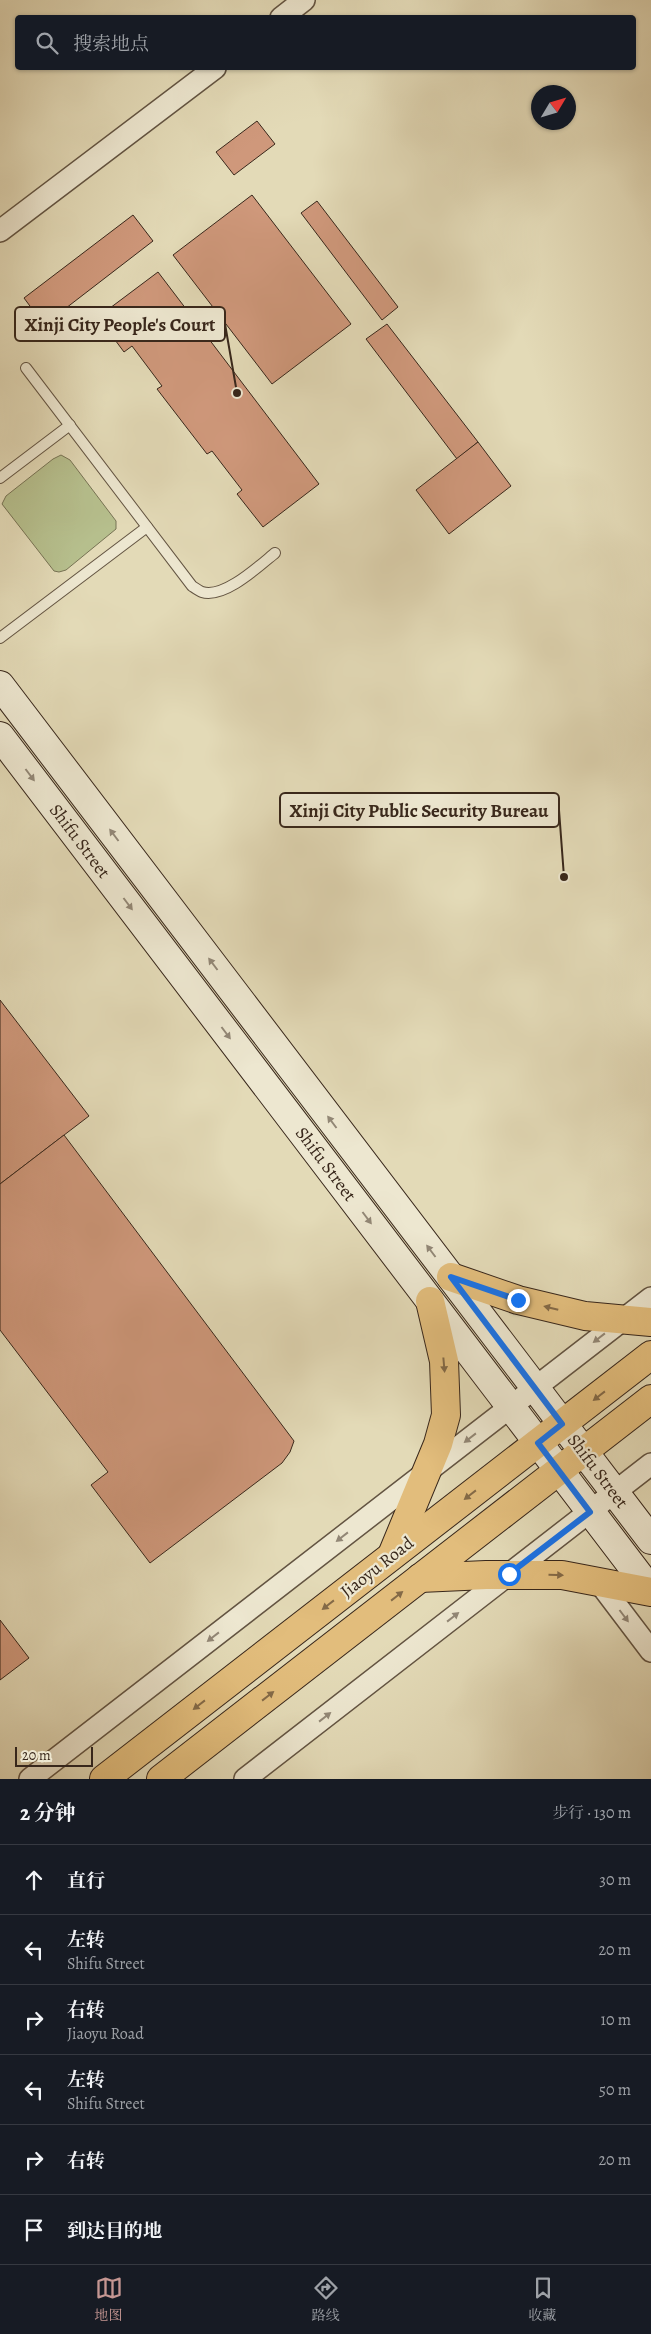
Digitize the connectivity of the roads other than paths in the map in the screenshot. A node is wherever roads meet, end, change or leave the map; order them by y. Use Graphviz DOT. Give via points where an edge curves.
graph roads {
  1 [pos="304,0"];
  2 [pos="285,15"];
  3 [pos="212,70"];
  4 [pos="0,231"];
  5 [pos="26,368"];
  6 [pos="70,425"];
  7 [pos="0,478"];
  8 [pos="147,527"];
  9 [pos="275,553"];
  10 [pos="0,638"];
  11 [pos="0,685"];
  12 [pos="0,736"];
  13 [pos="451,1277"];
  14 [pos="651,1298"];
  15 [pos="430,1301"];
  16 [pos="623,1320"];
  17 [pos="651,1322"];
  18 [pos="651,1355"];
  19 [pos="535,1388"];
  20 [pos="651,1399"];
  21 [pos="510,1407"];
  22 [pos="562,1424"];
  23 [pos="538,1443"];
  24 [pos="583,1452"];
  25 [pos="651,1464"];
  26 [pos="559,1470"];
  27 [pos="427,1471"];
  28 [pos="615,1492"];
  29 [pos="590,1512"];
  30 [pos="651,1540"];
  31 [pos="392,1556"];
  32 [pos="509,1574"];
  33 [pos="420,1578"];
  34 [pos="598,1581"];
  35 [pos="651,1592"];
  36 [pos="651,1651"];
  37 [pos="30,1779"];
  38 [pos="104,1779"];
  39 [pos="161,1779"];
  40 [pos="245,1779"];
  1 -- 2 [label="street"];
  3 -- 4 [label="street"];
  5 -- 6 [label="lane"];
  6 -- 7 [label="lane"];
  6 -- 8 [label="lane"];
  8 -- 9 [label="lane" via="192,586 203,592 216,592 238,582"];
  8 -- 10 [label="lane"];
  13 -- 11 [label="main road, Shifu Street, one-way"];
  12 -- 15 [label="main road, Shifu Street, one-way"];
  16 -- 13 [label="main road, one-way" via="585,1316 518,1300"];
  13 -- 19 [label="main road, Shifu Street"];
  14 -- 16 [label="street"];
  15 -- 21 [label="main road, Shifu Street"];
  15 -- 27 [label="main road, one-way" via="444,1361 446,1415"];
  16 -- 17 [label="main road"];
  16 -- 19 [label="street, one-way"];
  18 -- 22 [label="main road, Jiaoyu Road, one-way"];
  19 -- 21 [label="street"];
  19 -- 22 [label="main road, Shifu Street"];
  20 -- 24 [label="main road, Jiaoyu Road"];
  21 -- 23 [label="main road, Shifu Street"];
  21 -- 27 [label="street, one-way"];
  22 -- 23 [label="main road, Jiaoyu Road"];
  22 -- 24 [label="main road, Shifu Street"];
  23 -- 26 [label="main road, Shifu Street"];
  23 -- 31 [label="main road, Jiaoyu Road, one-way"];
  24 -- 26 [label="main road, Jiaoyu Road"];
  24 -- 28 [label="main road, Shifu Street"];
  25 -- 28 [label="street"];
  26 -- 29 [label="main road, Shifu Street"];
  26 -- 33 [label="main road, Jiaoyu Road"];
  27 -- 31 [label="main road"];
  27 -- 37 [label="street, one-way"];
  28 -- 29 [label="street"];
  28 -- 30 [label="main road, Shifu Street"];
  29 -- 32 [label="street"];
  29 -- 35 [label="main road, Shifu Street"];
  31 -- 38 [label="main road, Jiaoyu Road, one-way"];
  32 -- 33 [label="main road"];
  32 -- 34 [label="main road, one-way" via="562,1574"];
  40 -- 32 [label="street, one-way"];
  39 -- 33 [label="main road, Jiaoyu Road, one-way"];
  34 -- 35 [label="main road"];
  34 -- 36 [label="street, one-way"];
}
